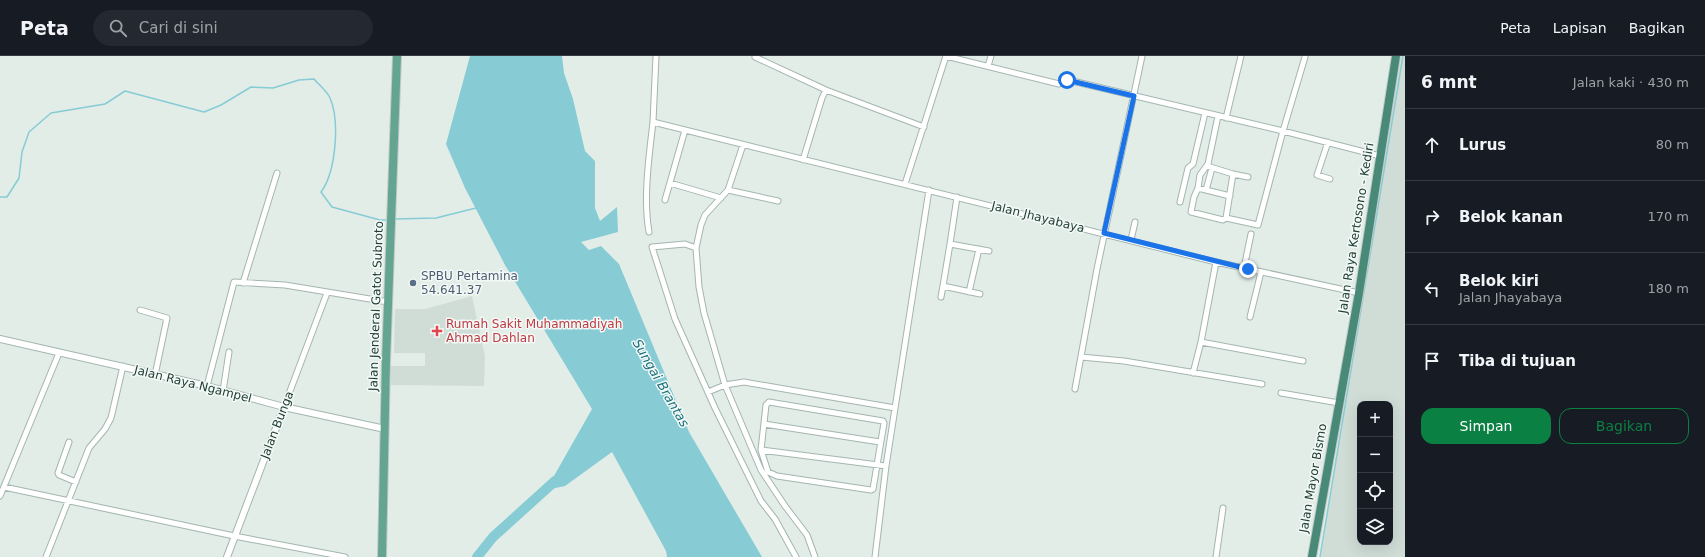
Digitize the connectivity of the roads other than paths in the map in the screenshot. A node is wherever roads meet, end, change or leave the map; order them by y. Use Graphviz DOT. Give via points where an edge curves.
graph roads {
  1 [pos="397,56"];
  2 [pos="656,56"];
  3 [pos="946,56"];
  4 [pos="991,56"];
  5 [pos="1142,56"];
  6 [pos="1240,56"];
  7 [pos="1396,56"];
  8 [pos="755,57"];
  9 [pos="1305,57"];
  10 [pos="988,66"];
  11 [pos="826,90"];
  12 [pos="1134,96"];
  13 [pos="1205,113"];
  14 [pos="1218,116"];
  15 [pos="1226,118"];
  16 [pos="653,122"];
  17 [pos="924,127"];
  18 [pos="685,130"];
  19 [pos="1283,131"];
  20 [pos="1328,142"];
  21 [pos="743,145"];
  22 [pos="1380,156"];
  23 [pos="803,160"];
  24 [pos="1209,167"];
  25 [pos="277,173"];
  26 [pos="1233,174"];
  27 [pos="1248,177"];
  28 [pos="1330,179"];
  29 [pos="670,183"];
  30 [pos="904,184"];
  31 [pos="1198,188"];
  32 [pos="728,190"];
  33 [pos="929,190"];
  34 [pos="1206,190"];
  35 [pos="1230,196"];
  36 [pos="957,197"];
  37 [pos="721,198"];
  38 [pos="665,200"];
  39 [pos="778,201"];
  40 [pos="1180,202"];
  41 [pos="1226,218"];
  42 [pos="1135,222"];
  43 [pos="649,232"];
  44 [pos="1104,233"];
  45 [pos="1251,234"];
  46 [pos="1131,240"];
  47 [pos="950,244"];
  48 [pos="696,248"];
  49 [pos="979,249"];
  50 [pos="990,251"];
  51 [pos="1216,262"];
  52 [pos="1244,268"];
  53 [pos="1261,272"];
  54 [pos="243,283"];
  55 [pos="943,286"];
  56 [pos="969,292"];
  57 [pos="327,293"];
  58 [pos="1359,293"];
  59 [pos="980,294"];
  60 [pos="941,298"];
  61 [pos="388,302"];
  62 [pos="140,310"];
  63 [pos="1250,317"];
  64 [pos="0,339"];
  65 [pos="1201,342"];
  66 [pos="229,352"];
  67 [pos="58,353"];
  68 [pos="1081,357"];
  69 [pos="1303,361"];
  70 [pos="123,366"];
  71 [pos="1192,373"];
  72 [pos="156,375"];
  73 [pos="1262,384"];
  74 [pos="725,385"];
  75 [pos="207,386"];
  76 [pos="1075,389"];
  77 [pos="223,391"];
  78 [pos="708,392"];
  79 [pos="1281,393"];
  80 [pos="1339,403"];
  81 [pos="284,407"];
  82 [pos="895,408"];
  83 [pos="764,424"];
  84 [pos="385,429"];
  85 [pos="68,442"];
  86 [pos="880,442"];
  87 [pos="761,450"];
  88 [pos="876,464"];
  89 [pos="886,466"];
  90 [pos="76,482"];
  91 [pos="4,487"];
  92 [pos="0,496"];
  93 [pos="68,501"];
  94 [pos="1223,508"];
  95 [pos="234,536"];
  96 [pos="46,557"];
  97 [pos="227,557"];
  98 [pos="345,557"];
  99 [pos="382,557"];
  100 [pos="796,557"];
  101 [pos="815,557"];
  102 [pos="875,557"];
  103 [pos="1216,557"];
  104 [pos="1312,557"];
  1 -- 61 [label="main road, Jalan Jenderal Gatot Subroto"];
  2 -- 16 [label="street"];
  3 -- 10 [label="street"];
  3 -- 17 [label="street"];
  4 -- 10 [label="street"];
  5 -- 12 [label="street"];
  6 -- 15 [label="street"];
  7 -- 22 [label="highway, Jalan Raya Kertosono - Kediri"];
  8 -- 11 [label="street"];
  9 -- 19 [label="street"];
  10 -- 12 [label="street" via="1058,83 1068,80"];
  11 -- 17 [label="street"];
  11 -- 23 [label="street"];
  12 -- 13 [label="street"];
  12 -- 44 [label="street"];
  13 -- 14 [label="street"];
  13 -- 40 [label="street"];
  14 -- 15 [label="street"];
  14 -- 24 [label="street"];
  15 -- 19 [label="street"];
  16 -- 18 [label="street, Jalan Jhayabaya"];
  16 -- 43 [label="street" via="647,210"];
  17 -- 30 [label="street"];
  18 -- 21 [label="street, Jalan Jhayabaya"];
  18 -- 29 [label="street"];
  19 -- 20 [label="street"];
  19 -- 41 [label="street" via="1258,225"];
  20 -- 22 [label="street"];
  20 -- 28 [label="street" via="1317,175"];
  21 -- 23 [label="street, Jalan Jhayabaya"];
  21 -- 32 [label="street"];
  22 -- 58 [label="highway, Jalan Raya Kertosono - Kediri"];
  23 -- 30 [label="street, Jalan Jhayabaya"];
  24 -- 26 [label="street"];
  24 -- 31 [label="street" via="1200,175"];
  24 -- 34 [label="street"];
  25 -- 54 [label="street"];
  26 -- 27 [label="street"];
  26 -- 35 [label="street"];
  29 -- 37 [label="street"];
  29 -- 38 [label="street"];
  30 -- 33 [label="street, Jalan Jhayabaya"];
  31 -- 34 [label="street"];
  31 -- 41 [label="street" via="1191,212 1223,220"];
  32 -- 37 [label="street"];
  32 -- 39 [label="street"];
  33 -- 36 [label="street, Jalan Jhayabaya"];
  33 -- 82 [label="street"];
  34 -- 35 [label="street"];
  35 -- 41 [label="street"];
  36 -- 44 [label="street, Jalan Jhayabaya"];
  36 -- 47 [label="street"];
  37 -- 48 [label="street" via="704,218"];
  42 -- 46 [label="street"];
  44 -- 46 [label="street, Jalan Jhayabaya"];
  44 -- 68 [label="street"];
  45 -- 52 [label="street"];
  46 -- 51 [label="street, Jalan Jhayabaya"];
  47 -- 49 [label="street"];
  47 -- 55 [label="street"];
  48 -- 74 [label="street" via="704,313"];
  48 -- 78 [label="street" via="685,244 652,247 675,319"];
  49 -- 50 [label="street"];
  49 -- 56 [label="street"];
  51 -- 52 [label="street, Jalan Jhayabaya"];
  51 -- 65 [label="street"];
  52 -- 53 [label="street, Jalan Jhayabaya"];
  53 -- 58 [label="street, Jalan Jhayabaya"];
  53 -- 63 [label="street"];
  54 -- 57 [label="street" via="285,285"];
  54 -- 75 [label="street" via="234,282 232,285"];
  55 -- 56 [label="street"];
  55 -- 60 [label="street"];
  56 -- 59 [label="street"];
  57 -- 61 [label="street"];
  57 -- 81 [label="street, Jalan Bunga"];
  58 -- 80 [label="highway, Jalan Raya Kertosono - Kediri"];
  61 -- 84 [label="main road, Jalan Jenderal Gatot Subroto"];
  62 -- 72 [label="street" via="167,318"];
  64 -- 67 [label="street, Jalan Raya Ngampel"];
  65 -- 69 [label="street"];
  65 -- 71 [label="street"];
  66 -- 77 [label="street"];
  67 -- 70 [label="street, Jalan Raya Ngampel"];
  67 -- 91 [label="street"];
  68 -- 71 [label="street" via="1124,361"];
  68 -- 76 [label="street"];
  70 -- 72 [label="street, Jalan Raya Ngampel"];
  70 -- 90 [label="street" via="111,418 89,448"];
  71 -- 73 [label="street"];
  72 -- 75 [label="street, Jalan Raya Ngampel"];
  74 -- 78 [label="street"];
  74 -- 82 [label="street" via="744,382"];
  74 -- 101 [label="street" via="761,470 807,535"];
  75 -- 77 [label="street, Jalan Raya Ngampel"];
  77 -- 81 [label="street, Jalan Raya Ngampel"];
  78 -- 100 [label="street" via="751,482"];
  79 -- 80 [label="street"];
  80 -- 104 [label="highway, Jalan Mayor Bismo"];
  81 -- 84 [label="street, Jalan Raya Ngampel"];
  81 -- 95 [label="street, Jalan Bunga"];
  82 -- 89 [label="street"];
  83 -- 86 [label="street"];
  83 -- 86 [label="street" via="766,405 769,402 882,420 884,423"];
  83 -- 87 [label="street"];
  84 -- 99 [label="main road, Jalan Jenderal Gatot Subroto"];
  85 -- 90 [label="street" via="58,473"];
  86 -- 88 [label="street"];
  87 -- 88 [label="street"];
  87 -- 88 [label="street" via="766,468 772,474 871,490"];
  88 -- 89 [label="street"];
  89 -- 102 [label="street"];
  90 -- 93 [label="street"];
  91 -- 92 [label="street"];
  91 -- 93 [label="street"];
  93 -- 95 [label="street"];
  93 -- 96 [label="street"];
  94 -- 103 [label="street"];
  95 -- 97 [label="street, Jalan Bunga"];
  95 -- 98 [label="street"];
}
